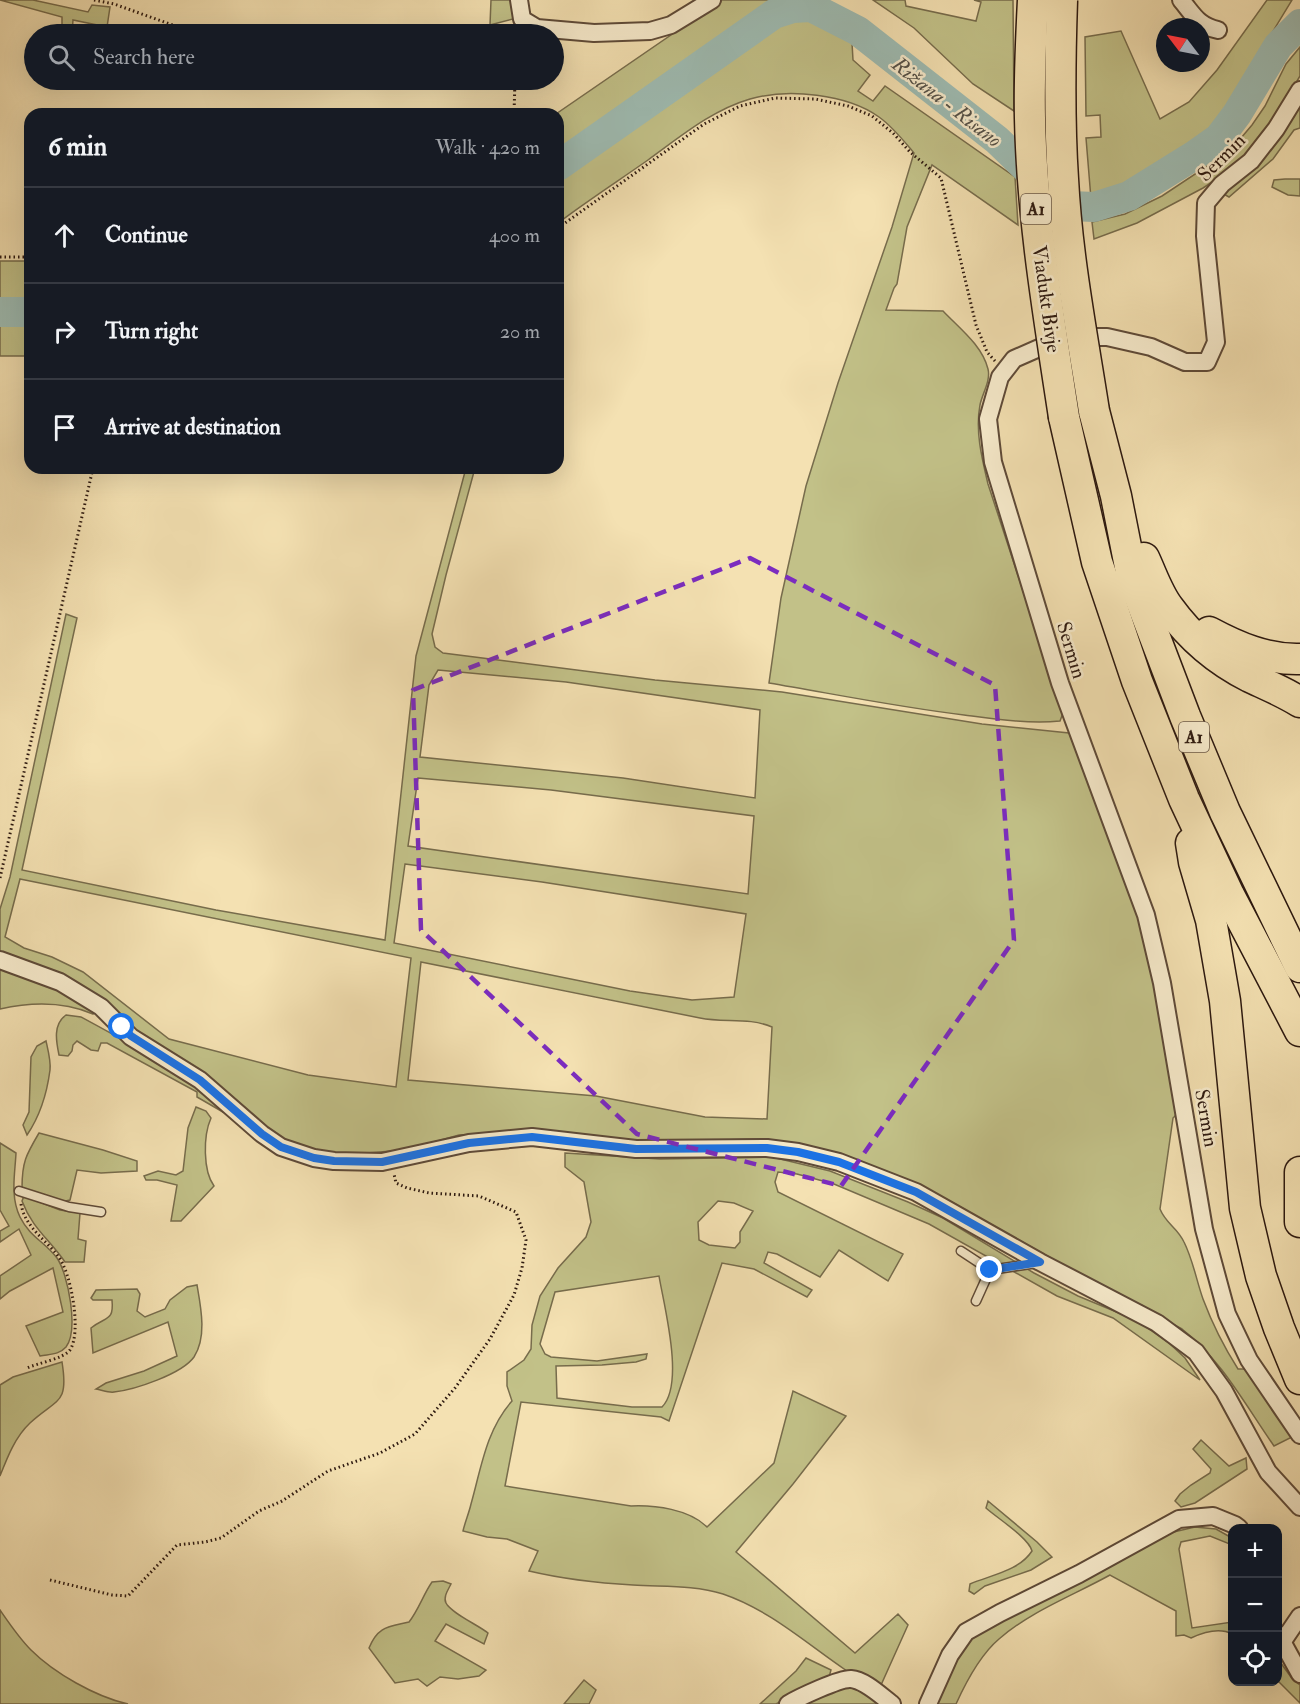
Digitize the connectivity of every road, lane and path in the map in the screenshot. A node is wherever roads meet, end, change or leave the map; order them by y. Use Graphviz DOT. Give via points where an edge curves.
graph roads {
  1 [pos="94,0"];
  2 [pos="519,0"];
  3 [pos="712,0"];
  4 [pos="1033,0"];
  5 [pos="1062,0"];
  6 [pos="1181,0"];
  7 [pos="170,24"];
  8 [pos="530,24"];
  9 [pos="564,30"];
  10 [pos="1218,30"];
  11 [pos="515,90"];
  12 [pos="1300,90"];
  13 [pos="514,108"];
  14 [pos="564,224"];
  15 [pos="0,257"];
  16 [pos="24,257"];
  17 [pos="1004,372"];
  18 [pos="92,474"];
  19 [pos="1116,496"];
  20 [pos="1135,540"];
  21 [pos="1300,659"];
  22 [pos="1300,702"];
  23 [pos="1184,799"];
  24 [pos="0,878"];
  25 [pos="0,960"];
  26 [pos="1300,968"];
  27 [pos="1300,1031"];
  28 [pos="392,1160"];
  29 [pos="1300,1172"];
  30 [pos="19,1191"];
  31 [pos="100,1212"];
  32 [pos="1300,1222"];
  33 [pos="961,1251"];
  34 [pos="1040,1262"];
  35 [pos="990,1270"];
  36 [pos="976,1301"];
  37 [pos="27,1368"];
  38 [pos="1300,1379"];
  39 [pos="1300,1435"];
  40 [pos="1300,1507"];
  41 [pos="1235,1524"];
  42 [pos="50,1580"];
  43 [pos="1300,1616"];
  44 [pos="1282,1636"];
  45 [pos="1282,1644"];
  46 [pos="1300,1674"];
  47 [pos="788,1704"];
  48 [pos="892,1704"];
  49 [pos="928,1704"];
  1 -- 7 [label="path"];
  2 -- 8 [label="street" via="522,19"];
  3 -- 9 [label="street" via="679,20 650,31"];
  4 -- 23 [label="highway, Viadukt Bivje / A1, bridge" via="1030,118 1035,199 1064,417 1097,562 1137,681"];
  5 -- 19 [label="highway, Viadukt Bivje / A1, bridge" via="1063,180 1075,292 1094,411"];
  6 -- 10 [label="street" via="1207,28"];
  11 -- 13 [label="path"];
  12 -- 17 [label="street, Sermin" via="1251,161 1206,202 1205,236 1216,342 1207,362 1185,362 1151,346 1107,337 1064,337 1014,359"];
  14 -- 17 [label="path" via="704,124 740,106 775,98 815,99 848,106 872,116 940,178 976,325 987,352"];
  15 -- 16 [label="path"];
  17 -- 39 [label="street, Sermin" via="988,419 993,462 1060,683 1146,915 1162,983 1204,1229 1227,1314 1249,1360"];
  18 -- 24 [label="path"];
  19 -- 20 [label="highway"];
  19 -- 26 [label="highway, A1" via="1132,577 1185,716 1225,812"];
  20 -- 21 [label="highway" via="1184,610 1209,632 1260,654"];
  20 -- 22 [label="highway" via="1167,607 1192,635 1217,657"];
  23 -- 27 [label="highway, A1" via="1229,896"];
  23 -- 38 [label="highway" via="1225,1001 1245,1208 1261,1276"];
  25 -- 28 [label="street" via="60,982 101,1007 131,1036 200,1080 281,1147 334,1161"];
  28 -- 34 [label="street" via="469,1143 532,1137 636,1149 767,1148 798,1152 839,1162 916,1192"];
  28 -- 42 [label="path" via="396,1183 407,1188 479,1196 516,1212 526,1240 514,1295 490,1340 455,1388 415,1434 380,1453 328,1471 221,1538 177,1545 128,1596"];
  29 -- 32 [label="highway"];
  30 -- 31 [label="lane"];
  30 -- 37 [label="path" via="22,1212 29,1225 60,1258 75,1311 70,1350"];
  33 -- 35 [label="lane"];
  34 -- 35 [label="lane"];
  34 -- 40 [label="street" via="1156,1323 1196,1352 1224,1391 1268,1472"];
  35 -- 36 [label="lane"];
  41 -- 49 [label="street" via="1213,1516 1179,1519 966,1632 950,1655"];
  43 -- 44 [label="street"];
  45 -- 46 [label="street"];
  47 -- 48 [label="street" via="849,1678"];
}
